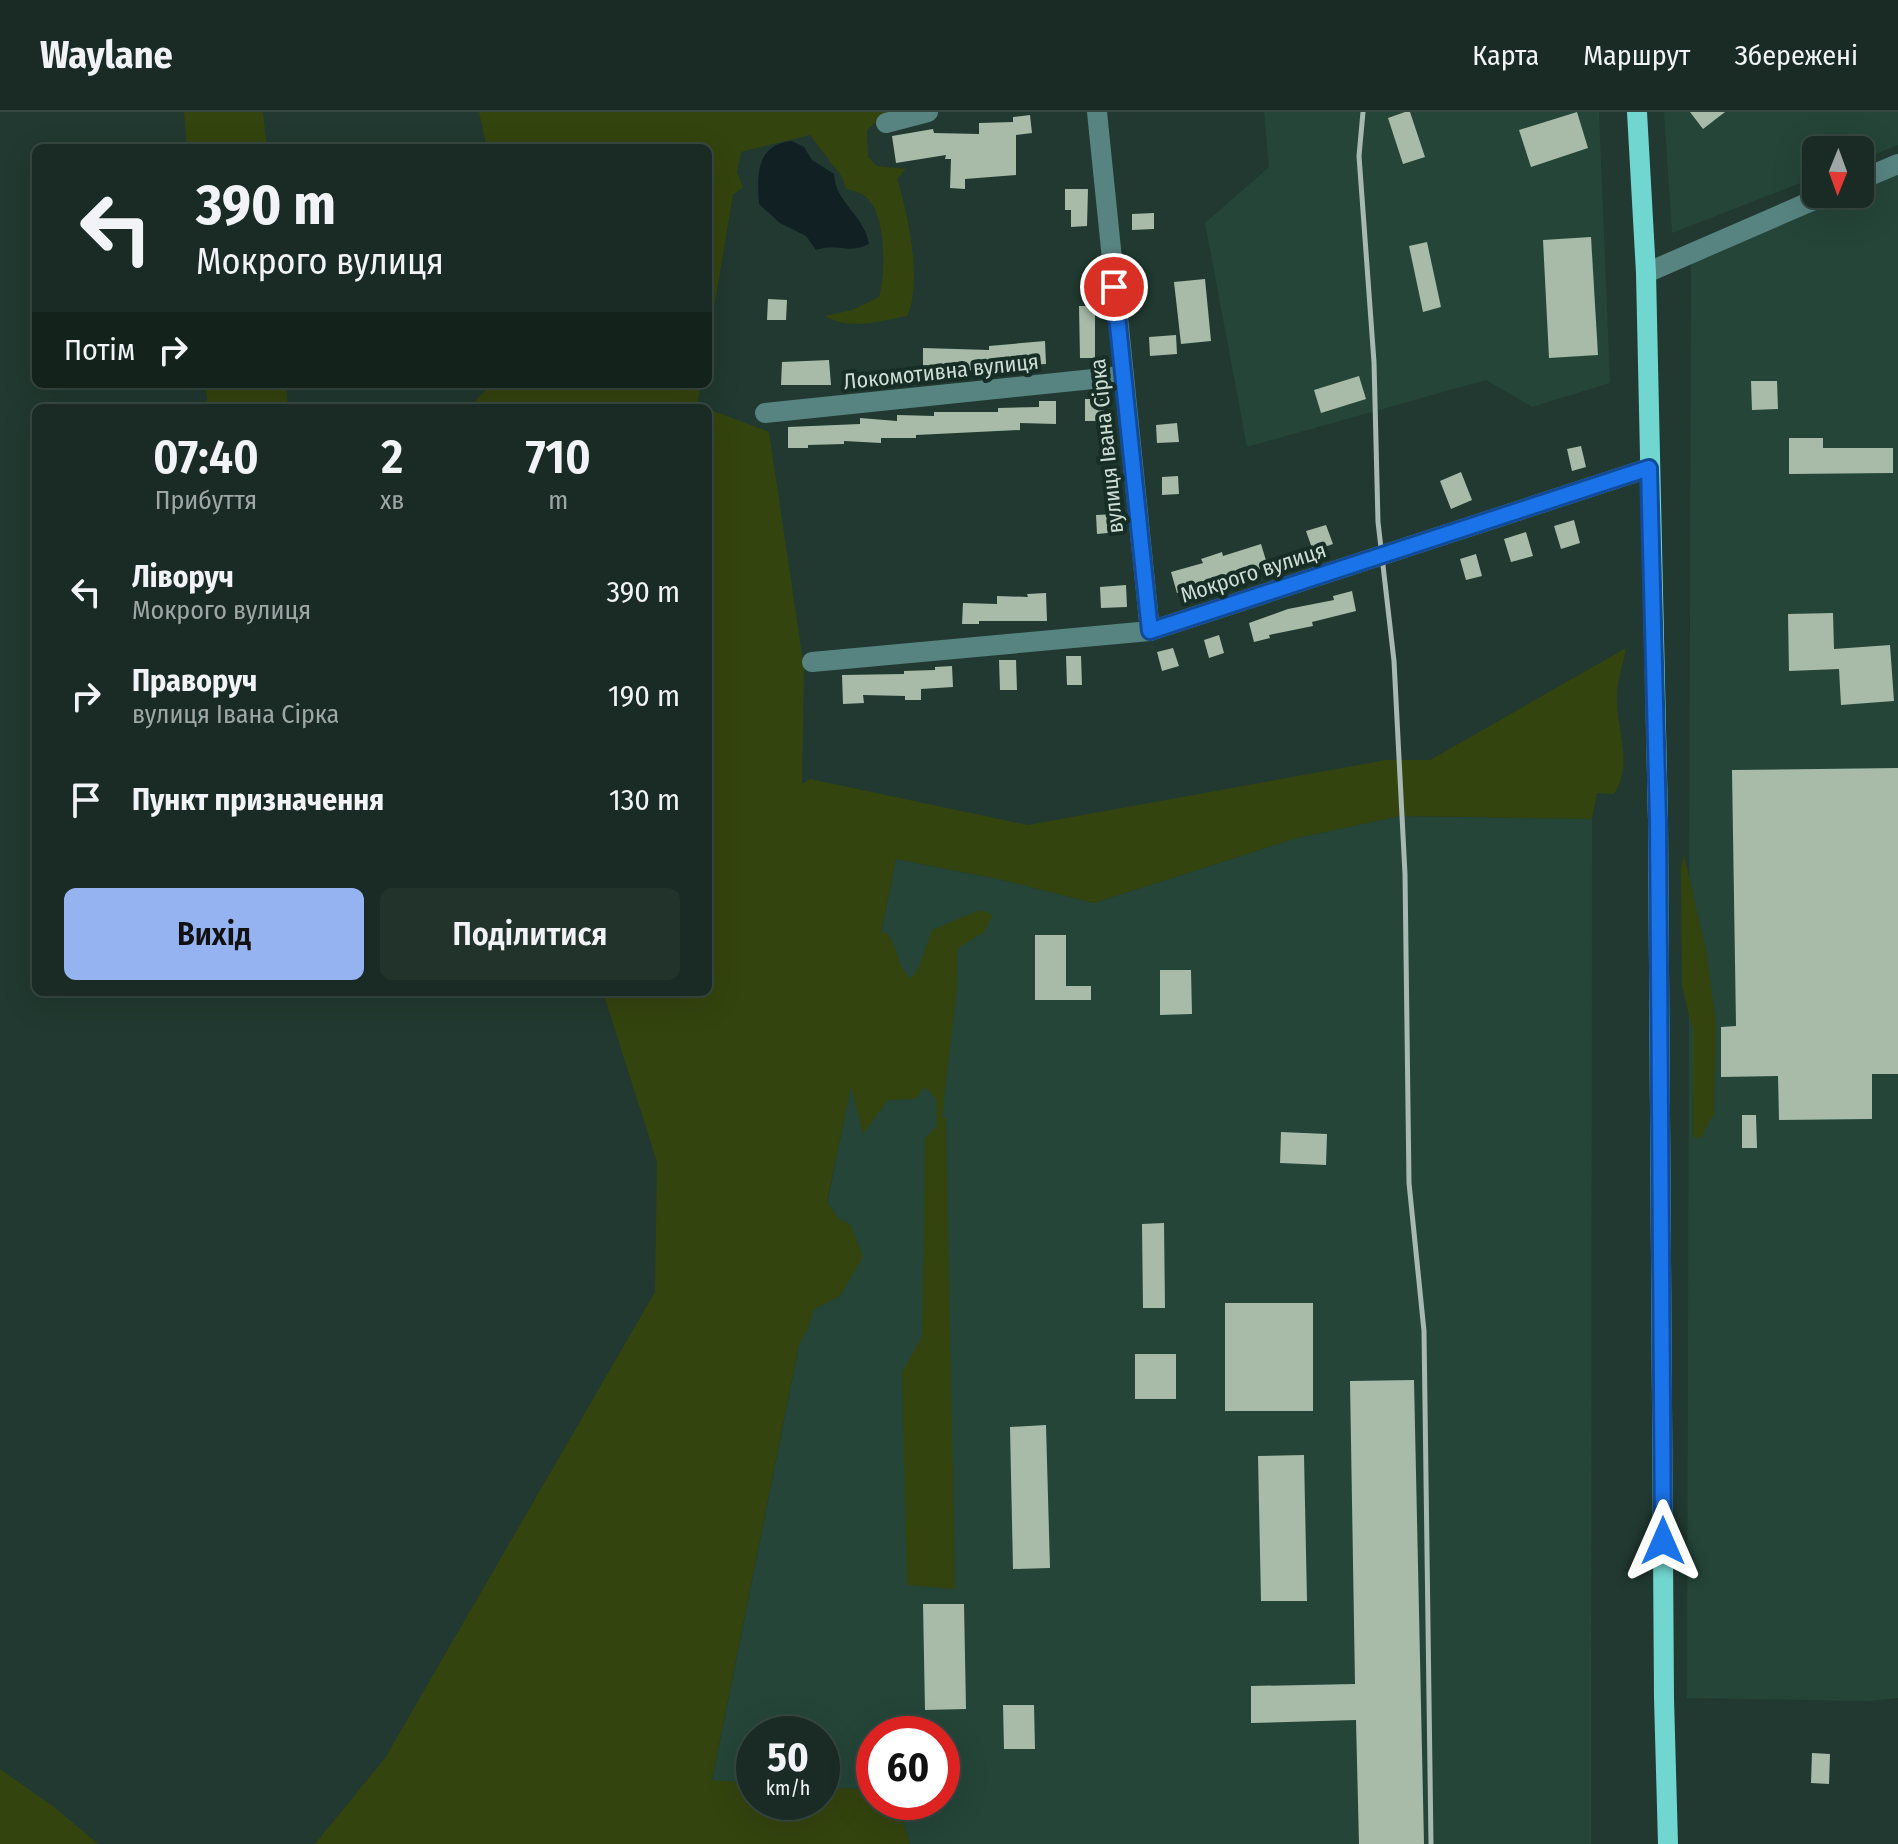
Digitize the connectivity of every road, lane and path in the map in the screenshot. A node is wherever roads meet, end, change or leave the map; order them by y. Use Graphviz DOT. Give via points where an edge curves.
graph roads {
  1 [pos="928,112"];
  2 [pos="1097,112"];
  3 [pos="1637,112"];
  4 [pos="886,123"];
  5 [pos="1898,164"];
  6 [pos="1874,174"];
  7 [pos="1802,205"];
  8 [pos="1646,273"];
  9 [pos="1122,376"];
  10 [pos="765,413"];
  11 [pos="1649,468"];
  12 [pos="1150,631"];
  13 [pos="812,662"];
  14 [pos="1668,1844"];
  1 -- 4 [label="street"];
  2 -- 9 [label="street, вулиця Івана Сірка"];
  3 -- 8 [label="main road"];
  5 -- 6 [label="street"];
  7 -- 8 [label="street"];
  8 -- 11 [label="main road"];
  9 -- 10 [label="street, Локомотивна вулиця"];
  9 -- 12 [label="street, вулиця Івана Сірка"];
  11 -- 12 [label="street, Мокрого вулиця"];
  11 -- 14 [label="main road" via="1658,820"];
  12 -- 13 [label="street, Мокрого вулиця"];
}
